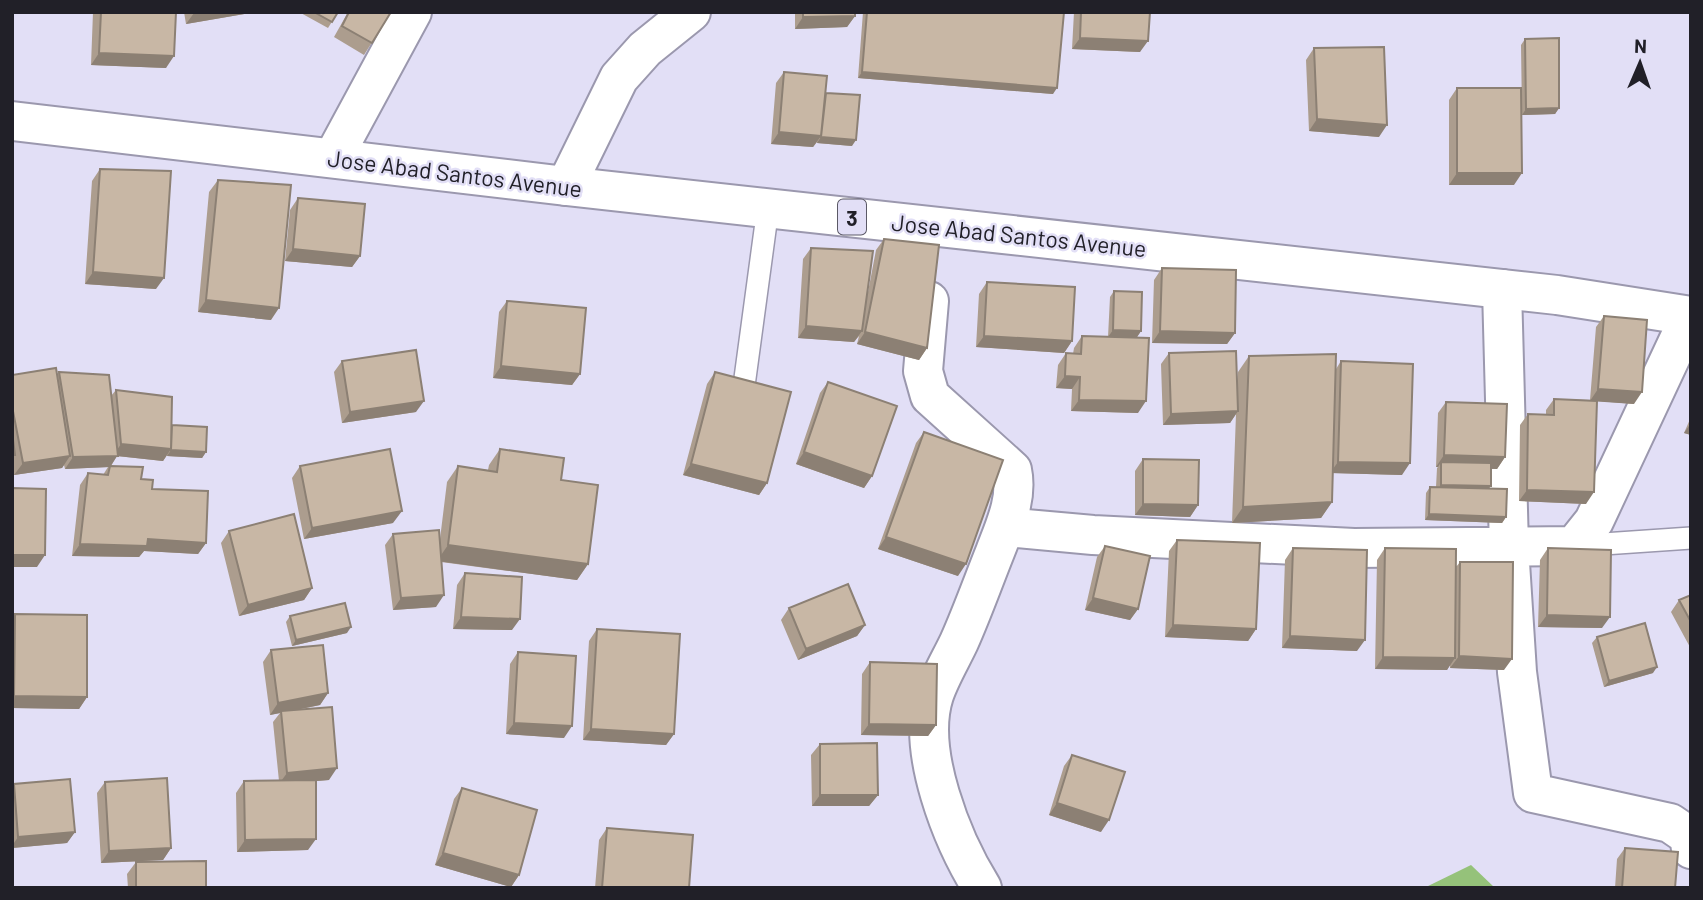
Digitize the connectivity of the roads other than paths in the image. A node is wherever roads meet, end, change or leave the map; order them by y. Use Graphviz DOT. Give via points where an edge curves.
graph roads {
  1 [pos="412,12"];
  2 [pos="691,12"];
  3 [pos="12,121"];
  4 [pos="333,158"];
  5 [pos="566,186"];
  6 [pos="768,208"];
  7 [pos="935,225"];
  8 [pos="1502,289"];
  9 [pos="1690,316"];
  10 [pos="743,393"];
  11 [pos="1004,527"];
  12 [pos="1691,538"];
  13 [pos="1574,546"];
  14 [pos="1509,547"];
  15 [pos="1691,849"];
  16 [pos="982,888"];
  1 -- 4 [label="main road"];
  2 -- 5 [label="main road" via="645,49 620,78"];
  3 -- 4 [label="main road, Jose Abad Santos Avenue / 3"];
  4 -- 5 [label="main road, Jose Abad Santos Avenue / 3"];
  5 -- 6 [label="main road, Jose Abad Santos Avenue / 3"];
  6 -- 7 [label="main road, Jose Abad Santos Avenue / 3"];
  6 -- 10 [label="lane"];
  7 -- 8 [label="main road, Jose Abad Santos Avenue / 3"];
  7 -- 11 [label="main road" via="923,371 930,396 1012,471 1016,488"];
  8 -- 9 [label="main road, Jose Abad Santos Avenue / 3"];
  8 -- 14 [label="main road"];
  9 -- 13 [label="main road" via="1594,521"];
  11 -- 14 [label="main road" via="1093,536 1354,548"];
  11 -- 16 [label="main road" via="934,696 930,726 932,769 969,867"];
  12 -- 13 [label="lane"];
  13 -- 14 [label="main road"];
  14 -- 15 [label="main road" via="1517,672 1533,793 1670,823 1689,836"];
}
